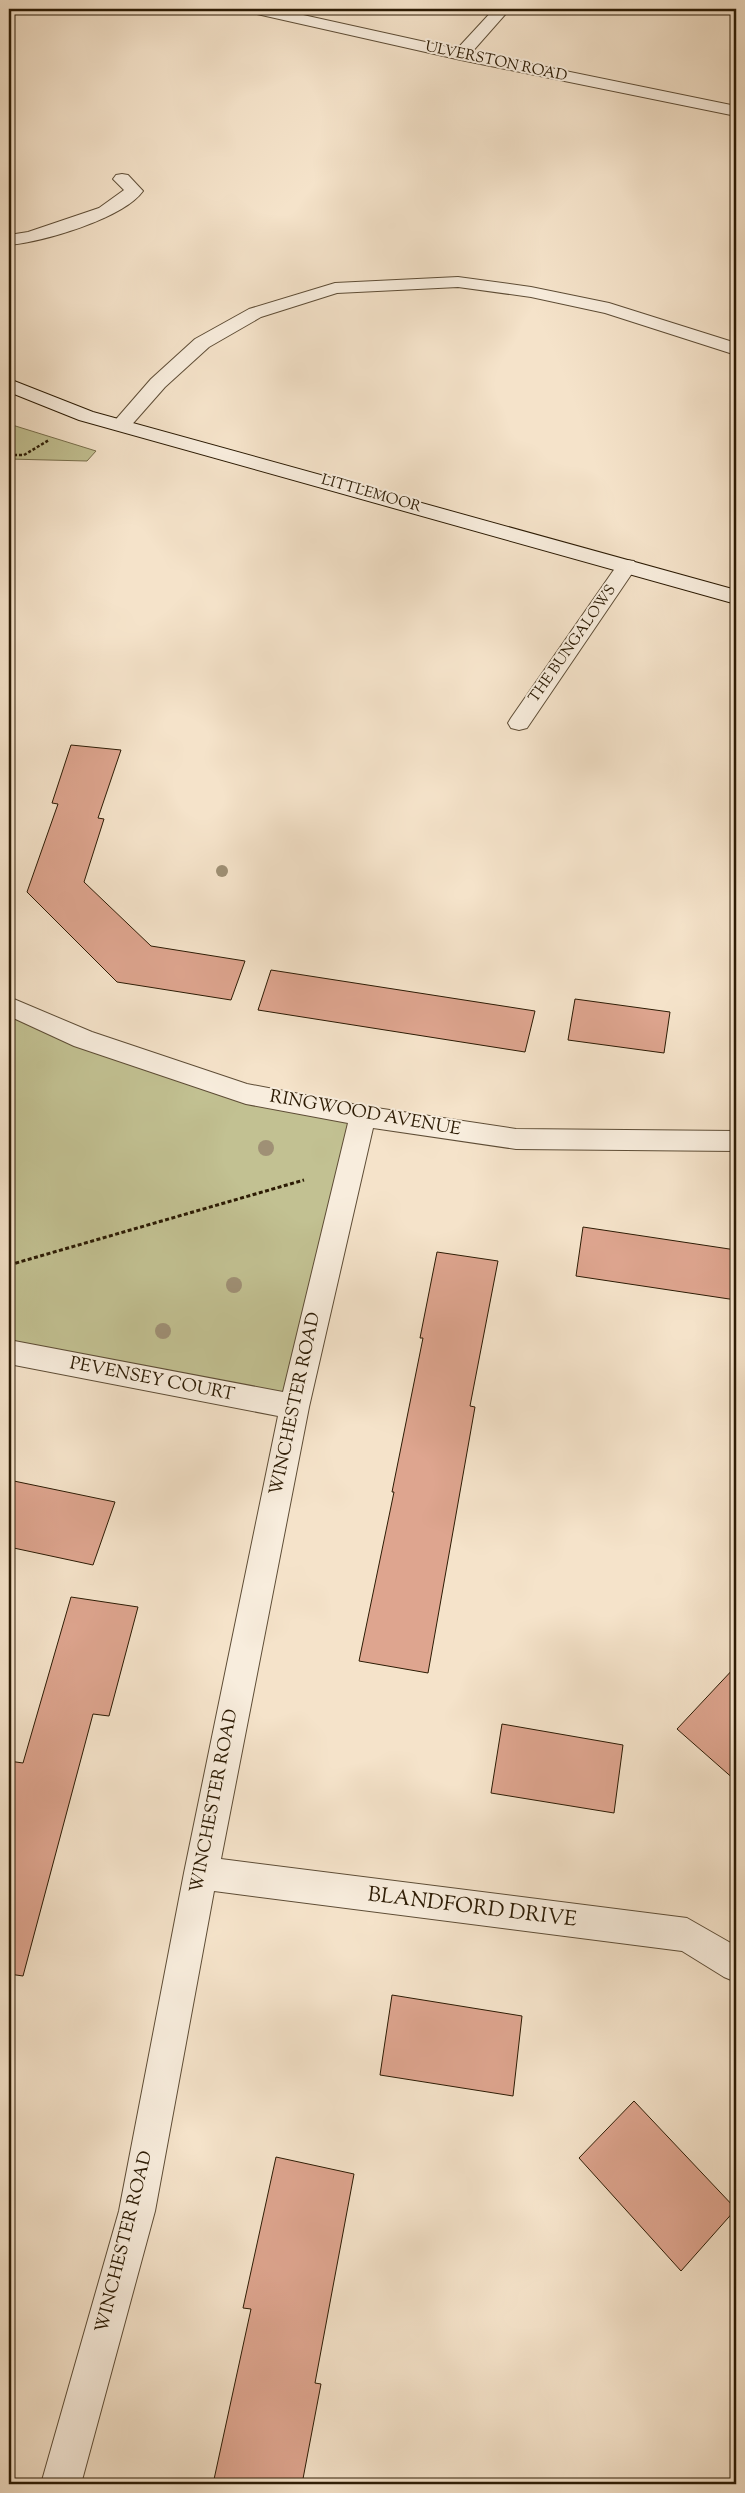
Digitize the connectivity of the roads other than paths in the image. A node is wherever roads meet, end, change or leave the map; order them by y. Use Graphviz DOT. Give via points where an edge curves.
graph roads {
  1 [pos="257,9"];
  2 [pos="502,9"];
  3 [pos="461,55"];
  4 [pos="736,111"];
  5 [pos="122,179"];
  6 [pos="9,240"];
  7 [pos="736,349"];
  8 [pos="9,385"];
  9 [pos="121,426"];
  10 [pos="628,566"];
  11 [pos="736,597"];
  12 [pos="519,723"];
  13 [pos="9,1006"];
  14 [pos="363,1116"];
  15 [pos="736,1141"];
  16 [pos="9,1352"];
  17 [pos="294,1407"];
  18 [pos="201,1873"];
  19 [pos="736,1965"];
  20 [pos="61,2484"];
  1 -- 3 [label="street, ULVERSTON ROAD"];
  2 -- 3 [label="street"];
  3 -- 4 [label="street, ULVERSTON ROAD"];
  5 -- 6 [label="street" via="134,191 105,212 31,237"];
  7 -- 9 [label="street" via="609,308 531,292 458,282 335,288 255,313 202,343 158,383"];
  8 -- 9 [label="street, LITTLEMOOR" via="86,416"];
  9 -- 10 [label="street, LITTLEMOOR"];
  10 -- 11 [label="street, LITTLEMOOR"];
  10 -- 12 [label="street, THE BUNGALOWS"];
  13 -- 14 [label="street, RINGWOOD AVENUE" via="83,1039 237,1091"];
  14 -- 15 [label="street, RINGWOOD AVENUE" via="516,1139"];
  14 -- 17 [label="street, WINCHESTER ROAD"];
  16 -- 17 [label="street, PEVENSEY COURT"];
  17 -- 18 [label="street, WINCHESTER ROAD"];
  18 -- 19 [label="street, BLANDFORD DRIVE" via="687,1935"];
  18 -- 20 [label="street, WINCHESTER ROAD" via="137,2211"];
}
